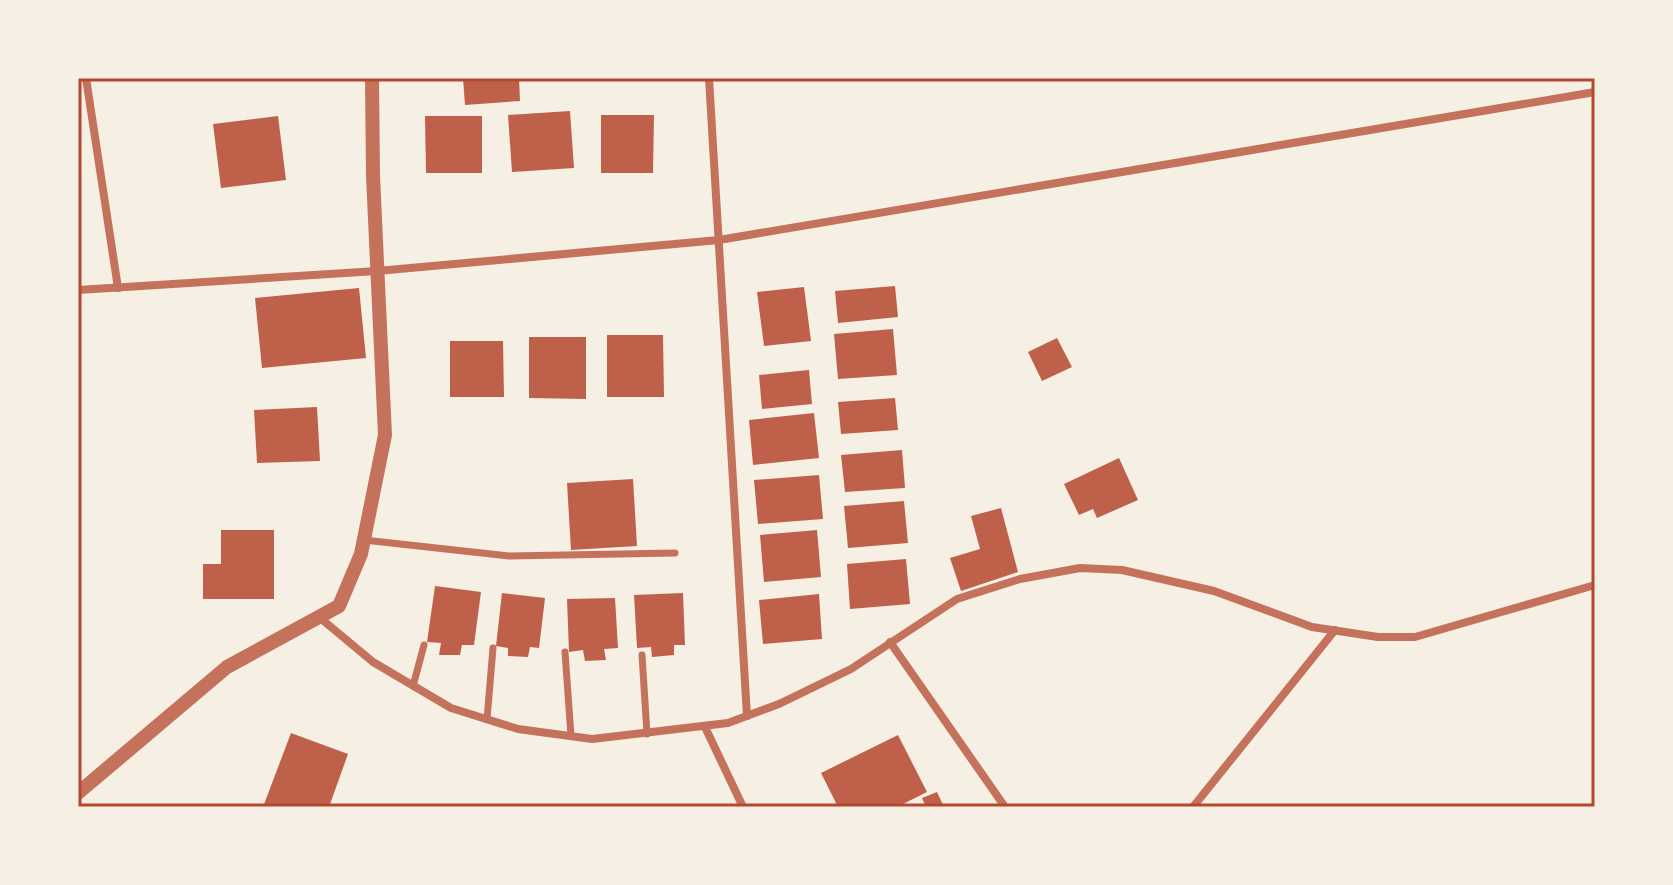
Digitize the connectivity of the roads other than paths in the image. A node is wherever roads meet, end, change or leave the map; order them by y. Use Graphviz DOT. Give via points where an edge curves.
graph roads {
  1 [pos="86,78"];
  2 [pos="372,78"];
  3 [pos="709,78"];
  4 [pos="1595,92"];
  5 [pos="719,240"];
  6 [pos="377,271"];
  7 [pos="118,288"];
  8 [pos="78,290"];
  9 [pos="364,540"];
  10 [pos="675,553"];
  11 [pos="1595,585"];
  12 [pos="318,617"];
  13 [pos="1335,630"];
  14 [pos="890,642"];
  15 [pos="424,645"];
  16 [pos="493,648"];
  17 [pos="565,652"];
  18 [pos="642,655"];
  19 [pos="413,686"];
  20 [pos="747,716"];
  21 [pos="487,719"];
  22 [pos="705,727"];
  23 [pos="647,734"];
  24 [pos="571,736"];
  25 [pos="78,793"];
  26 [pos="743,807"];
  27 [pos="1005,807"];
  28 [pos="1193,807"];
  1 -- 7 [label="street"];
  2 -- 6 [label="street"];
  3 -- 5 [label="street"];
  4 -- 5 [label="street"];
  5 -- 6 [label="street"];
  5 -- 20 [label="street"];
  6 -- 7 [label="street"];
  6 -- 9 [label="street" via="385,435"];
  7 -- 8 [label="street"];
  9 -- 10 [label="street" via="509,556"];
  9 -- 12 [label="street" via="339,606"];
  11 -- 13 [label="street" via="1415,637"];
  12 -- 19 [label="street" via="373,662"];
  12 -- 25 [label="street" via="227,667"];
  13 -- 14 [label="street" via="1312,627 1214,591 1122,570 1080,568 957,599"];
  13 -- 28 [label="street"];
  14 -- 20 [label="street" via="851,669"];
  14 -- 27 [label="street"];
  15 -- 19 [label="street"];
  16 -- 21 [label="street"];
  17 -- 24 [label="street"];
  18 -- 23 [label="street"];
  19 -- 21 [label="street" via="451,708"];
  20 -- 22 [label="street"];
  21 -- 24 [label="street"];
  22 -- 23 [label="street"];
  22 -- 26 [label="street"];
  23 -- 24 [label="street"];
}
